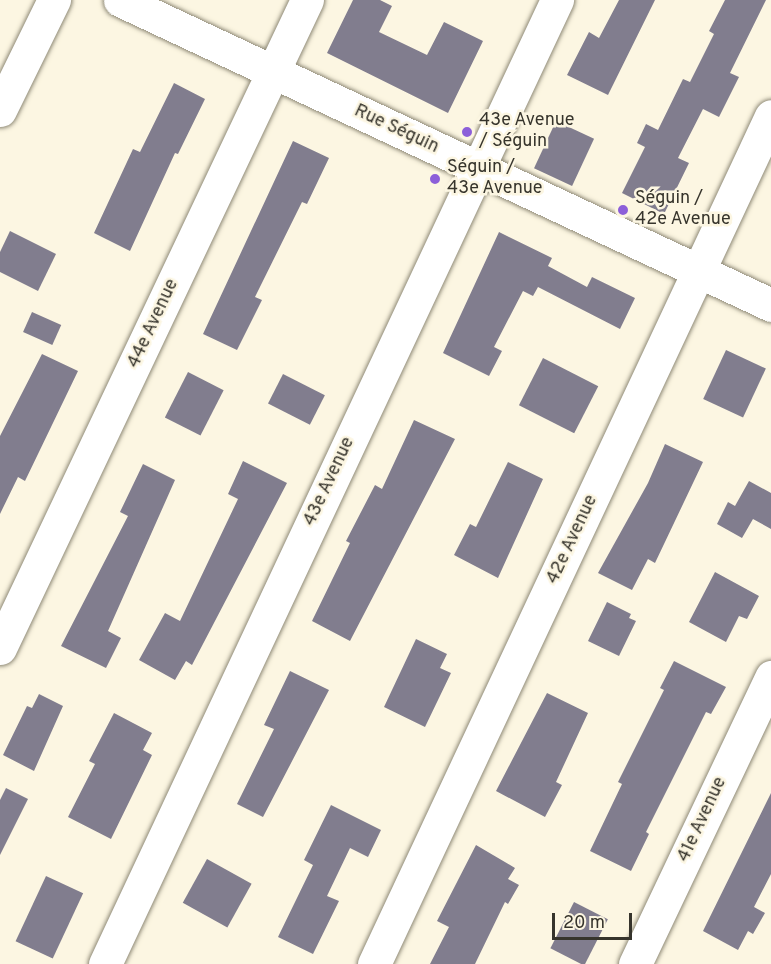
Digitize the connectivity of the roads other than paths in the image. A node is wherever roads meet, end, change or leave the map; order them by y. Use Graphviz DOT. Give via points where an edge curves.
graph roads {
  1 [pos="54,0"];
  2 [pos="120,0"];
  3 [pos="308,0"];
  4 [pos="557,0"];
  5 [pos="274,72"];
  6 [pos="0,110"];
  7 [pos="771,116"];
  8 [pos="477,168"];
  9 [pos="699,271"];
  10 [pos="771,305"];
  11 [pos="0,648"];
  12 [pos="771,677"];
  13 [pos="105,964"];
  14 [pos="374,964"];
  15 [pos="635,964"];
  1 -- 6 [label="street"];
  2 -- 5 [label="street, Rue Séguin"];
  3 -- 5 [label="street, 44e Avenue"];
  4 -- 8 [label="street, 43e Avenue"];
  5 -- 8 [label="street, Rue Séguin"];
  5 -- 11 [label="street, 44e Avenue"];
  7 -- 9 [label="street, 42e Avenue"];
  8 -- 9 [label="street, Rue Séguin"];
  8 -- 13 [label="street, 43e Avenue"];
  9 -- 10 [label="street, Rue Séguin"];
  9 -- 14 [label="street, 42e Avenue"];
  12 -- 15 [label="street, 41e Avenue"];
}
